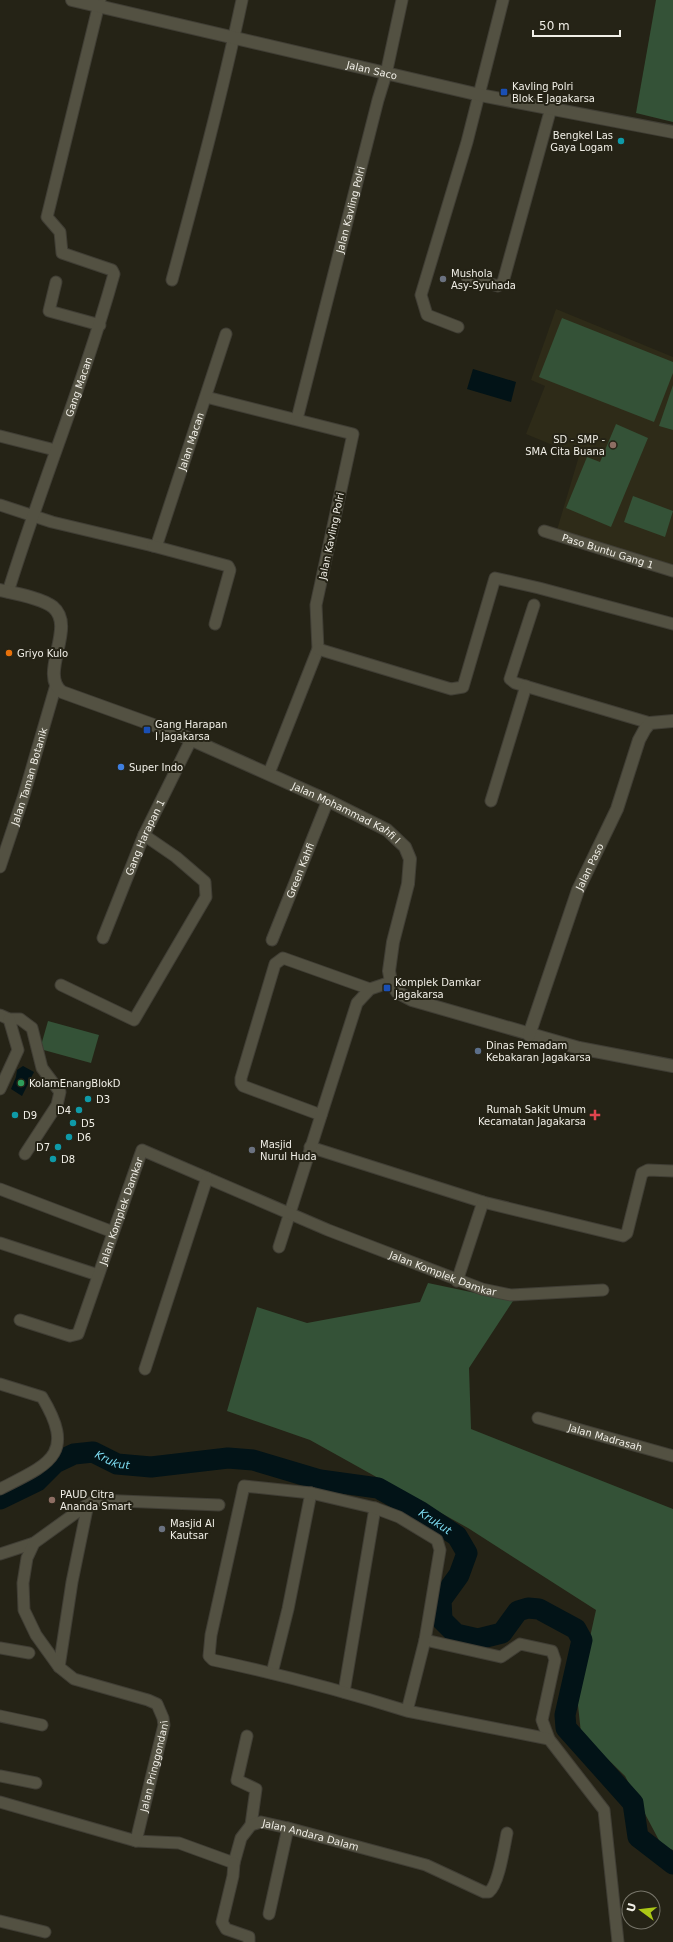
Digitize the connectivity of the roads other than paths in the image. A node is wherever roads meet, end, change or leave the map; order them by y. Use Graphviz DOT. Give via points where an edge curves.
graph roads {
  1 [pos="72,0"];
  2 [pos="242,0"];
  3 [pos="402,0"];
  4 [pos="503,0"];
  5 [pos="99,3"];
  6 [pos="235,38"];
  7 [pos="386,74"];
  8 [pos="480,95"];
  9 [pos="551,108"];
  10 [pos="673,132"];
  11 [pos="467,277"];
  12 [pos="172,280"];
  13 [pos="56,282"];
  14 [pos="100,325"];
  15 [pos="458,327"];
  16 [pos="226,334"];
  17 [pos="206,397"];
  18 [pos="297,419"];
  19 [pos="0,436"];
  20 [pos="55,450"];
  21 [pos="0,505"];
  22 [pos="34,516"];
  23 [pos="544,531"];
  24 [pos="153,546"];
  25 [pos="673,572"];
  26 [pos="4,591"];
  27 [pos="534,605"];
  28 [pos="215,624"];
  29 [pos="673,624"];
  30 [pos="318,649"];
  31 [pos="56,685"];
  32 [pos="526,686"];
  33 [pos="673,721"];
  34 [pos="650,724"];
  35 [pos="191,740"];
  36 [pos="269,773"];
  37 [pos="328,800"];
  38 [pos="491,801"];
  39 [pos="144,834"];
  40 [pos="0,866"];
  41 [pos="102,938"];
  42 [pos="272,940"];
  43 [pos="391,982"];
  44 [pos="61,985"];
  45 [pos="370,988"];
  46 [pos="4,1017"];
  47 [pos="529,1035"];
  48 [pos="673,1066"];
  49 [pos="0,1088"];
  50 [pos="321,1115"];
  51 [pos="310,1148"];
  52 [pos="25,1154"];
  53 [pos="673,1171"];
  54 [pos="207,1178"];
  55 [pos="0,1189"];
  56 [pos="483,1202"];
  57 [pos="290,1213"];
  58 [pos="114,1232"];
  59 [pos="0,1243"];
  60 [pos="279,1247"];
  61 [pos="98,1275"];
  62 [pos="457,1281"];
  63 [pos="603,1290"];
  64 [pos="20,1320"];
  65 [pos="145,1369"];
  66 [pos="0,1384"];
  67 [pos="538,1418"];
  68 [pos="673,1456"];
  69 [pos="0,1489"];
  70 [pos="311,1493"];
  71 [pos="88,1504"];
  72 [pos="220,1505"];
  73 [pos="375,1508"];
  74 [pos="34,1543"];
  75 [pos="0,1554"];
  76 [pos="425,1640"];
  77 [pos="0,1648"];
  78 [pos="29,1653"];
  79 [pos="59,1667"];
  80 [pos="272,1673"];
  81 [pos="344,1692"];
  82 [pos="407,1711"];
  83 [pos="0,1716"];
  84 [pos="42,1725"];
  85 [pos="247,1736"];
  86 [pos="549,1739"];
  87 [pos="0,1776"];
  88 [pos="36,1782"];
  89 [pos="0,1802"];
  90 [pos="250,1825"];
  91 [pos="288,1828"];
  92 [pos="507,1834"];
  93 [pos="136,1841"];
  94 [pos="234,1863"];
  95 [pos="269,1914"];
  96 [pos="0,1921"];
  97 [pos="45,1932"];
  98 [pos="249,1942"];
  99 [pos="618,1942"];
  1 -- 5 [label="main road, Jalan Saco"];
  2 -- 6 [label="street"];
  3 -- 7 [label="street, Jalan Kavling Polri"];
  4 -- 8 [label="street"];
  5 -- 6 [label="main road, Jalan Saco"];
  5 -- 14 [label="street, Gang Macan" via="47,217 60,232 62,253 112,270 114,274"];
  6 -- 7 [label="main road, Jalan Saco"];
  6 -- 12 [label="street"];
  7 -- 8 [label="main road, Jalan Saco"];
  7 -- 18 [label="street, Jalan Kavling Polri"];
  8 -- 9 [label="main road, Jalan Saco"];
  8 -- 15 [label="street" via="421,294 427,315"];
  9 -- 10 [label="main road, Jalan Saco"];
  9 -- 11 [label="street" via="504,282 498,286"];
  13 -- 14 [label="street" via="49,311"];
  14 -- 20 [label="street, Gang Macan"];
  16 -- 17 [label="street, Jalan Macan"];
  17 -- 18 [label="street, Jalan Kavling Polri"];
  17 -- 24 [label="street, Jalan Macan" via="160,540"];
  18 -- 30 [label="street, Jalan Kavling Polri" via="353,434 316,606"];
  19 -- 20 [label="street"];
  20 -- 22 [label="street, Gang Macan"];
  21 -- 22 [label="street"];
  22 -- 24 [label="street"];
  22 -- 26 [label="street, Gang Macan"];
  23 -- 25 [label="street, Paso Buntu Gang 1"];
  24 -- 28 [label="street" via="228,566 230,570"];
  26 -- 31 [label="main road" via="45,603 58,613 61,626 54,674"];
  27 -- 32 [label="street" via="510,679"];
  29 -- 30 [label="street" via="495,578 463,687 452,689"];
  30 -- 36 [label="street"];
  31 -- 35 [label="main road, Jalan Mohammad Kahfi I" via="62,692"];
  31 -- 40 [label="street, Jalan Taman Botanik"];
  32 -- 34 [label="street"];
  32 -- 38 [label="street"];
  33 -- 34 [label="main road"];
  34 -- 47 [label="main road, Jalan Paso" via="639,740 617,809 578,890"];
  35 -- 36 [label="main road, Jalan Mohammad Kahfi I"];
  35 -- 39 [label="street, Gang Harapan 1"];
  36 -- 37 [label="main road, Jalan Mohammad Kahfi I"];
  37 -- 42 [label="street, Green Kahfi"];
  37 -- 43 [label="main road, Jalan Mohammad Kahfi I" via="387,830 405,847 410,859 408,884 393,942 389,971"];
  39 -- 41 [label="street, Gang Harapan 1"];
  39 -- 44 [label="street" via="205,882 206,897 134,1020"];
  43 -- 45 [label="street"];
  43 -- 47 [label="main road" via="397,992 412,1000"];
  45 -- 50 [label="street" via="358,1003"];
  45 -- 50 [label="street" via="283,958 275,964 240,1083"];
  46 -- 49 [label="street" via="18,1050"];
  46 -- 52 [label="street" via="20,1019 32,1028 42,1068 60,1092 57,1105"];
  47 -- 48 [label="main road" via="579,1048"];
  50 -- 51 [label="street"];
  51 -- 56 [label="street"];
  51 -- 57 [label="street"];
  53 -- 56 [label="street" via="648,1170 642,1173 628,1233 622,1236"];
  54 -- 57 [label="street, Jalan Komplek Damkar"];
  54 -- 58 [label="street, Jalan Komplek Damkar" via="142,1150"];
  54 -- 65 [label="street"];
  55 -- 58 [label="street"];
  56 -- 62 [label="street"];
  57 -- 60 [label="street"];
  57 -- 62 [label="street, Jalan Komplek Damkar"];
  58 -- 61 [label="street, Jalan Komplek Damkar"];
  59 -- 61 [label="street"];
  61 -- 64 [label="street, Jalan Komplek Damkar" via="80,1329 74,1336"];
  62 -- 63 [label="street, Jalan Komplek Damkar" via="511,1295"];
  66 -- 69 [label="street" via="42,1397 54,1417 58,1443 52,1458 40,1469"];
  67 -- 68 [label="street, Jalan Madrasah"];
  70 -- 73 [label="street"];
  70 -- 80 [label="street" via="288,1609"];
  70 -- 80 [label="street" via="244,1486 227,1559 209,1656 213,1660"];
  71 -- 72 [label="street" via="97,1500"];
  71 -- 74 [label="street"];
  71 -- 79 [label="street" via="72,1582"];
  73 -- 76 [label="street" via="400,1517 437,1540 440,1550"];
  73 -- 81 [label="street"];
  74 -- 75 [label="street"];
  74 -- 79 [label="street, Jalan Pringgondani" via="27,1558 23,1583 24,1610 36,1635"];
  76 -- 82 [label="street"];
  76 -- 86 [label="street" via="501,1657 520,1644 552,1651 555,1660 542,1720"];
  77 -- 78 [label="street"];
  79 -- 93 [label="street, Jalan Pringgondani" via="74,1679 157,1704 164,1725"];
  80 -- 81 [label="street"];
  81 -- 82 [label="street"];
  82 -- 86 [label="street"];
  83 -- 84 [label="street"];
  85 -- 90 [label="street" via="238,1780 256,1789"];
  86 -- 99 [label="street" via="604,1810"];
  87 -- 88 [label="street"];
  89 -- 93 [label="street"];
  90 -- 91 [label="street, Jalan Andara Dalam" via="261,1822"];
  90 -- 94 [label="street, Jalan Andara Dalam" via="241,1838"];
  91 -- 92 [label="street, Jalan Andara Dalam" via="440,1871 484,1892 489,1892 496,1880"];
  91 -- 95 [label="street"];
  93 -- 94 [label="street" via="179,1843"];
  94 -- 98 [label="street, Jalan Andara Dalam" via="234,1876 222,1922 226,1929 249,1937"];
  96 -- 97 [label="street"];
}
